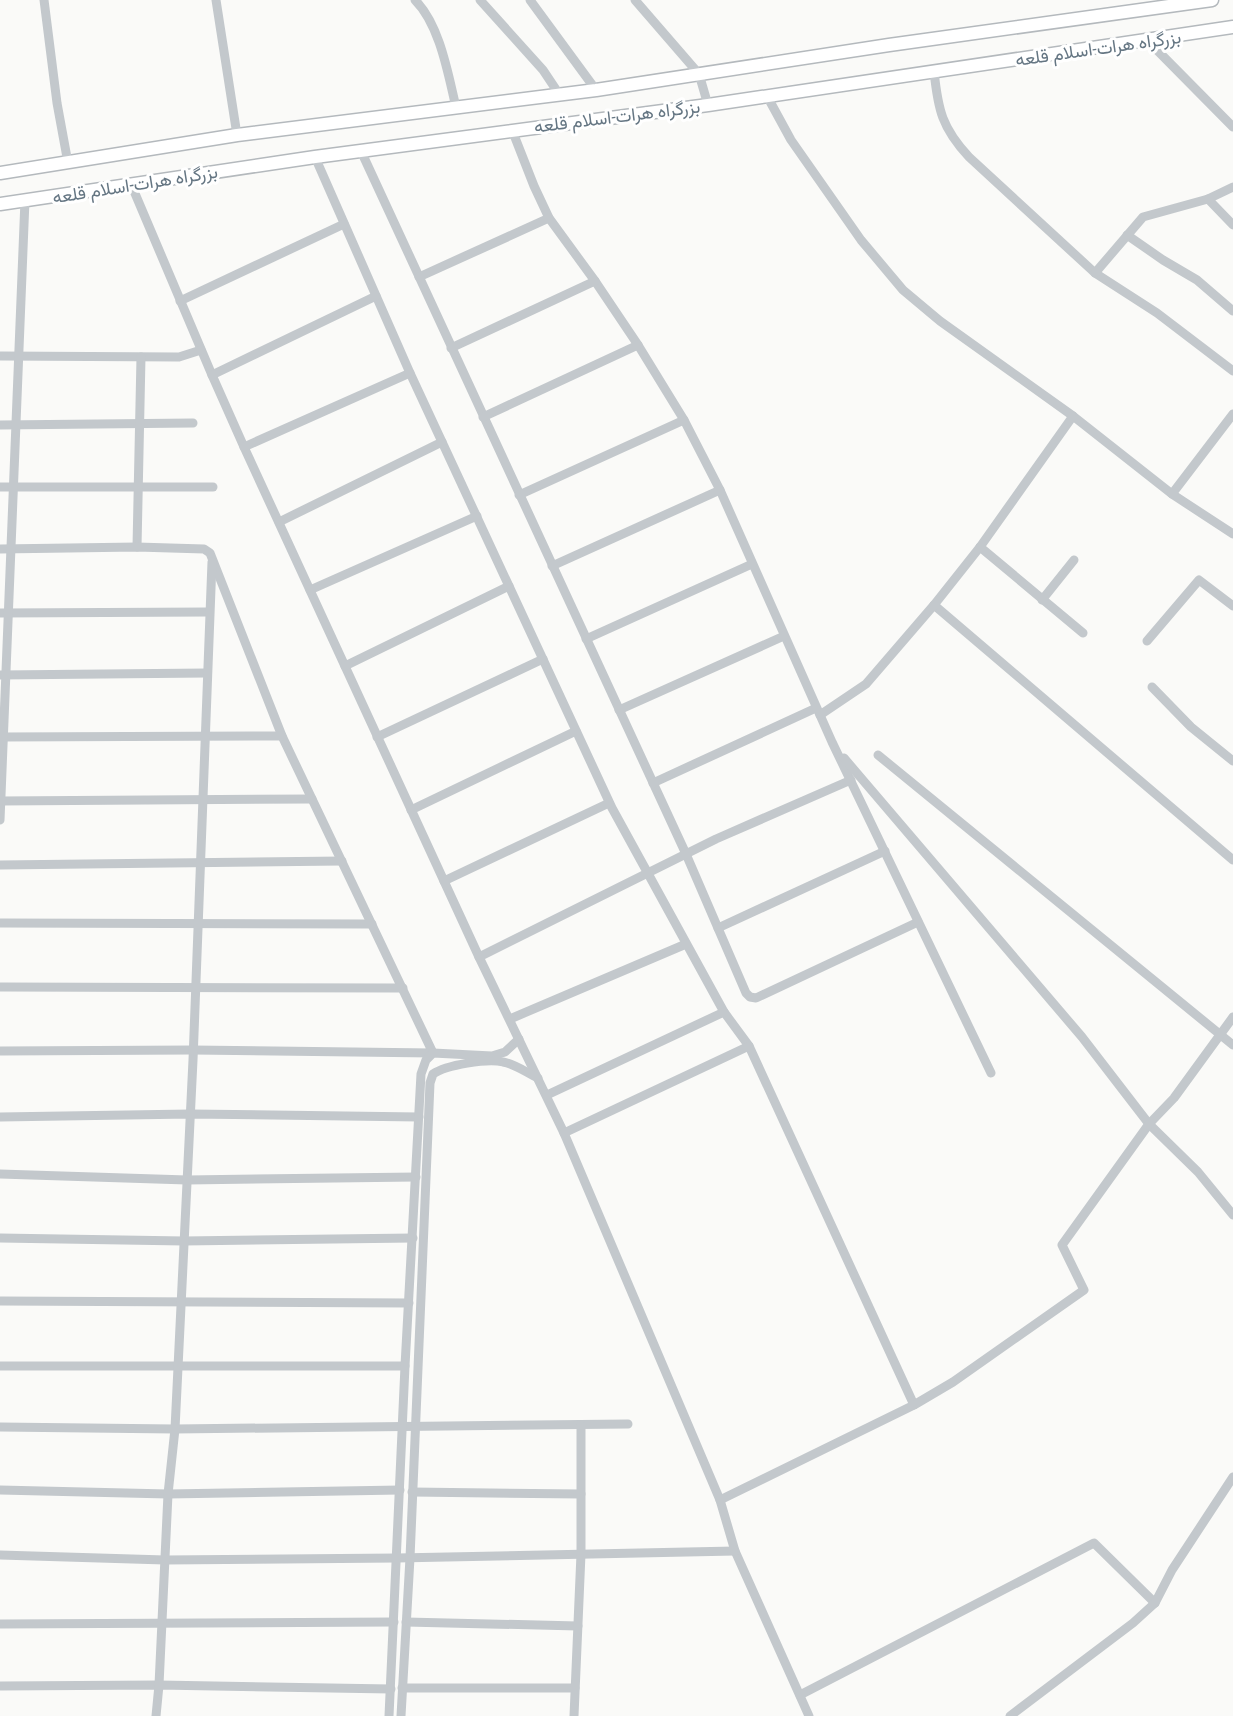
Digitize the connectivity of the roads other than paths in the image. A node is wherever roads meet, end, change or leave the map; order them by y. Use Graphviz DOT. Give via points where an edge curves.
graph roads {
  1 [pos="44,0"];
  2 [pos="216,0"];
  3 [pos="416,0"];
  4 [pos="480,0"];
  5 [pos="530,0"];
  6 [pos="635,0"];
  7 [pos="1212,0"];
  8 [pos="1233,27"];
  9 [pos="1148,41"];
  10 [pos="934,71"];
  11 [pos="699,74"];
  12 [pos="596,90"];
  13 [pos="559,94"];
  14 [pos="767,96"];
  15 [pos="708,105"];
  16 [pos="456,107"];
  17 [pos="1233,127"];
  18 [pos="512,130"];
  19 [pos="237,135"];
  20 [pos="361,151"];
  21 [pos="315,157"];
  22 [pos="68,163"];
  23 [pos="0,173"];
  24 [pos="131,184"];
  25 [pos="1233,187"];
  26 [pos="1208,199"];
  27 [pos="25,200"];
  28 [pos="0,204"];
  29 [pos="549,218"];
  30 [pos="344,224"];
  31 [pos="1233,225"];
  32 [pos="1127,235"];
  33 [pos="1095,273"];
  34 [pos="419,277"];
  35 [pos="595,281"];
  36 [pos="376,296"];
  37 [pos="180,301"];
  38 [pos="1233,311"];
  39 [pos="638,345"];
  40 [pos="452,348"];
  41 [pos="201,350"];
  42 [pos="0,356"];
  43 [pos="19,356"];
  44 [pos="141,357"];
  45 [pos="1231,366"];
  46 [pos="410,373"];
  47 [pos="212,375"];
  48 [pos="1233,414"];
  49 [pos="1073,416"];
  50 [pos="483,417"];
  51 [pos="684,420"];
  52 [pos="139,423"];
  53 [pos="193,423"];
  54 [pos="0,424"];
  55 [pos="16,425"];
  56 [pos="442,442"];
  57 [pos="244,447"];
  58 [pos="0,487"];
  59 [pos="13,487"];
  60 [pos="138,487"];
  61 [pos="213,487"];
  62 [pos="720,490"];
  63 [pos="1172,494"];
  64 [pos="519,495"];
  65 [pos="477,516"];
  66 [pos="279,522"];
  67 [pos="1233,534"];
  68 [pos="137,547"];
  69 [pos="980,547"];
  70 [pos="5,549"];
  71 [pos="212,558"];
  72 [pos="1074,560"];
  73 [pos="752,564"];
  74 [pos="552,566"];
  75 [pos="509,586"];
  76 [pos="310,590"];
  77 [pos="1042,600"];
  78 [pos="934,605"];
  79 [pos="1233,606"];
  80 [pos="209,612"];
  81 [pos="4,613"];
  82 [pos="1083,633"];
  83 [pos="784,636"];
  84 [pos="586,639"];
  85 [pos="1147,641"];
  86 [pos="543,659"];
  87 [pos="345,666"];
  88 [pos="207,673"];
  89 [pos="3,675"];
  90 [pos="1152,687"];
  91 [pos="619,710"];
  92 [pos="818,711"];
  93 [pos="576,731"];
  94 [pos="205,736"];
  95 [pos="282,736"];
  96 [pos="2,737"];
  97 [pos="378,737"];
  98 [pos="832,742"];
  99 [pos="878,755"];
  100 [pos="1233,761"];
  101 [pos="850,780"];
  102 [pos="653,783"];
  103 [pos="312,799"];
  104 [pos="202,800"];
  105 [pos="0,801"];
  106 [pos="609,803"];
  107 [pos="411,810"];
  108 [pos="0,820"];
  109 [pos="885,851"];
  110 [pos="686,854"];
  111 [pos="1233,860"];
  112 [pos="342,861"];
  113 [pos="200,863"];
  114 [pos="0,865"];
  115 [pos="647,872"];
  116 [pos="444,881"];
  117 [pos="918,922"];
  118 [pos="0,923"];
  119 [pos="372,924"];
  120 [pos="198,925"];
  121 [pos="718,928"];
  122 [pos="686,944"];
  123 [pos="479,957"];
  124 [pos="0,987"];
  125 [pos="196,988"];
  126 [pos="403,988"];
  127 [pos="724,1012"];
  128 [pos="1233,1017"];
  129 [pos="510,1019"];
  130 [pos="1220,1034"];
  131 [pos="519,1039"];
  132 [pos="1233,1045"];
  133 [pos="749,1046"];
  134 [pos="194,1050"];
  135 [pos="0,1052"];
  136 [pos="433,1053"];
  137 [pos="991,1073"];
  138 [pos="538,1078"];
  139 [pos="547,1095"];
  140 [pos="190,1114"];
  141 [pos="0,1117"];
  142 [pos="419,1117"];
  143 [pos="1149,1124"];
  144 [pos="564,1133"];
  145 [pos="0,1174"];
  146 [pos="416,1177"];
  147 [pos="187,1180"];
  148 [pos="1233,1215"];
  149 [pos="0,1238"];
  150 [pos="413,1239"];
  151 [pos="184,1241"];
  152 [pos="0,1301"];
  153 [pos="181,1302"];
  154 [pos="409,1303"];
  155 [pos="178,1365"];
  156 [pos="0,1366"];
  157 [pos="405,1366"];
  158 [pos="914,1405"];
  159 [pos="628,1424"];
  160 [pos="402,1426"];
  161 [pos="581,1426"];
  162 [pos="0,1427"];
  163 [pos="414,1427"];
  164 [pos="175,1429"];
  165 [pos="1233,1477"];
  166 [pos="0,1490"];
  167 [pos="400,1490"];
  168 [pos="412,1492"];
  169 [pos="168,1494"];
  170 [pos="581,1494"];
  171 [pos="720,1500"];
  172 [pos="735,1551"];
  173 [pos="581,1554"];
  174 [pos="0,1555"];
  175 [pos="397,1558"];
  176 [pos="410,1558"];
  177 [pos="165,1560"];
  178 [pos="1155,1603"];
  179 [pos="394,1622"];
  180 [pos="406,1622"];
  181 [pos="0,1624"];
  182 [pos="162,1624"];
  183 [pos="578,1626"];
  184 [pos="159,1685"];
  185 [pos="0,1686"];
  186 [pos="402,1688"];
  187 [pos="575,1688"];
  188 [pos="391,1689"];
  189 [pos="800,1695"];
  190 [pos="156,1716"];
  191 [pos="389,1716"];
  192 [pos="401,1716"];
  193 [pos="574,1716"];
  194 [pos="809,1716"];
  195 [pos="1010,1716"];
  1 -- 22 [label="street"];
  2 -- 19 [label="street"];
  3 -- 16 [label="street" via="442,50"];
  4 -- 13 [label="street" via="543,70"];
  5 -- 12 [label="street"];
  6 -- 11 [label="street"];
  7 -- 11 [label="highway, بزرگراه هرات-اسلام قلعه"];
  8 -- 9 [label="highway, بزرگراه هرات-اسلام قلعه"];
  9 -- 10 [label="highway, بزرگراه هرات-اسلام قلعه"];
  9 -- 17 [label="street"];
  10 -- 14 [label="highway, بزرگراه هرات-اسلام قلعه"];
  10 -- 33 [label="street" via="938,107 953,140"];
  11 -- 12 [label="highway, بزرگراه هرات-اسلام قلعه"];
  11 -- 15 [label="street"];
  12 -- 13 [label="highway, بزرگراه هرات-اسلام قلعه"];
  13 -- 16 [label="highway, بزرگراه هرات-اسلام قلعه"];
  14 -- 15 [label="highway, بزرگراه هرات-اسلام قلعه"];
  14 -- 49 [label="street" via="797,149 861,240 903,290"];
  15 -- 18 [label="highway, بزرگراه هرات-اسلام قلعه"];
  16 -- 19 [label="highway, بزرگراه هرات-اسلام قلعه"];
  18 -- 20 [label="highway, بزرگراه هرات-اسلام قلعه"];
  18 -- 29 [label="street"];
  19 -- 22 [label="highway, بزرگراه هرات-اسلام قلعه"];
  20 -- 21 [label="highway, بزرگراه هرات-اسلام قلعه"];
  20 -- 34 [label="street"];
  21 -- 24 [label="highway, بزرگراه هرات-اسلام قلعه"];
  21 -- 30 [label="street"];
  22 -- 23 [label="highway, بزرگراه هرات-اسلام قلعه"];
  24 -- 27 [label="highway, بزرگراه هرات-اسلام قلعه"];
  24 -- 37 [label="street"];
  25 -- 26 [label="street"];
  26 -- 31 [label="street"];
  26 -- 32 [label="street" via="1143,217"];
  27 -- 28 [label="highway, بزرگراه هرات-اسلام قلعه"];
  27 -- 43 [label="street"];
  29 -- 34 [label="street"];
  29 -- 35 [label="street"];
  30 -- 36 [label="street"];
  30 -- 37 [label="street"];
  32 -- 33 [label="street"];
  32 -- 38 [label="street" via="1197,280"];
  33 -- 45 [label="street"];
  34 -- 40 [label="street"];
  35 -- 39 [label="street"];
  35 -- 40 [label="street"];
  36 -- 46 [label="street"];
  36 -- 47 [label="street"];
  37 -- 41 [label="street"];
  39 -- 50 [label="street"];
  39 -- 51 [label="street"];
  40 -- 50 [label="street"];
  41 -- 44 [label="street" via="179,357"];
  41 -- 47 [label="street"];
  42 -- 43 [label="street"];
  43 -- 44 [label="street"];
  43 -- 55 [label="street"];
  44 -- 52 [label="street"];
  46 -- 56 [label="street"];
  46 -- 57 [label="street"];
  47 -- 57 [label="street"];
  48 -- 63 [label="street"];
  49 -- 63 [label="street"];
  49 -- 69 [label="street"];
  50 -- 64 [label="street"];
  51 -- 62 [label="street"];
  51 -- 64 [label="street"];
  52 -- 53 [label="street"];
  52 -- 55 [label="street"];
  52 -- 60 [label="street"];
  54 -- 55 [label="street"];
  55 -- 59 [label="street"];
  56 -- 65 [label="street"];
  56 -- 66 [label="street"];
  57 -- 66 [label="street"];
  58 -- 59 [label="street"];
  59 -- 60 [label="street"];
  59 -- 70 [label="street"];
  60 -- 61 [label="street"];
  60 -- 68 [label="street"];
  62 -- 73 [label="street"];
  62 -- 74 [label="street"];
  63 -- 67 [label="street"];
  64 -- 74 [label="street"];
  65 -- 75 [label="street"];
  65 -- 76 [label="street"];
  66 -- 76 [label="street"];
  68 -- 70 [label="street"];
  68 -- 71 [label="street" via="204,549"];
  69 -- 77 [label="street"];
  69 -- 78 [label="street"];
  70 -- 81 [label="street"];
  71 -- 80 [label="street"];
  71 -- 95 [label="street"];
  72 -- 77 [label="street"];
  73 -- 83 [label="street"];
  73 -- 84 [label="street"];
  74 -- 84 [label="street"];
  75 -- 86 [label="street"];
  75 -- 87 [label="street"];
  76 -- 87 [label="street"];
  77 -- 82 [label="street"];
  78 -- 92 [label="street" via="866,684"];
  78 -- 111 [label="street"];
  79 -- 85 [label="street" via="1198,580"];
  80 -- 81 [label="street"];
  80 -- 88 [label="street"];
  81 -- 89 [label="street"];
  83 -- 91 [label="street"];
  83 -- 92 [label="street"];
  84 -- 91 [label="street"];
  86 -- 93 [label="street"];
  86 -- 97 [label="street"];
  87 -- 97 [label="street"];
  88 -- 89 [label="street"];
  88 -- 94 [label="street"];
  89 -- 96 [label="street"];
  90 -- 100 [label="street" via="1191,727"];
  91 -- 102 [label="street"];
  92 -- 98 [label="street"];
  92 -- 102 [label="street"];
  93 -- 106 [label="street"];
  93 -- 107 [label="street"];
  94 -- 95 [label="street"];
  94 -- 96 [label="street"];
  94 -- 104 [label="street"];
  95 -- 103 [label="street"];
  96 -- 105 [label="street"];
  97 -- 107 [label="street"];
  98 -- 101 [label="street"];
  98 -- 143 [label="street" via="1082,1037"];
  99 -- 130 [label="street"];
  101 -- 109 [label="street"];
  101 -- 110 [label="street"];
  102 -- 110 [label="street"];
  103 -- 104 [label="street"];
  103 -- 112 [label="street"];
  104 -- 105 [label="street"];
  104 -- 113 [label="street"];
  105 -- 108 [label="street"];
  106 -- 115 [label="street"];
  106 -- 116 [label="street"];
  107 -- 116 [label="street"];
  109 -- 117 [label="street"];
  109 -- 121 [label="street"];
  110 -- 115 [label="street"];
  110 -- 121 [label="street"];
  112 -- 113 [label="street"];
  112 -- 119 [label="street"];
  113 -- 114 [label="street"];
  113 -- 120 [label="street"];
  115 -- 122 [label="street"];
  115 -- 123 [label="street"];
  116 -- 123 [label="street"];
  117 -- 121 [label="street" via="756,998 746,993"];
  117 -- 137 [label="street"];
  118 -- 120 [label="street"];
  119 -- 120 [label="street"];
  119 -- 126 [label="street"];
  120 -- 125 [label="street"];
  122 -- 127 [label="street"];
  122 -- 129 [label="street"];
  123 -- 129 [label="street"];
  124 -- 125 [label="street"];
  125 -- 126 [label="street"];
  125 -- 134 [label="street"];
  126 -- 136 [label="street"];
  127 -- 133 [label="street"];
  127 -- 139 [label="street"];
  128 -- 130 [label="street"];
  129 -- 131 [label="street"];
  130 -- 132 [label="street"];
  130 -- 143 [label="street" via="1174,1098"];
  131 -- 136 [label="street" via="505,1052 492,1056"];
  131 -- 138 [label="street"];
  133 -- 144 [label="street"];
  133 -- 158 [label="street"];
  134 -- 135 [label="street"];
  134 -- 136 [label="street"];
  134 -- 140 [label="street"];
  136 -- 142 [label="street" via="423,1067"];
  138 -- 139 [label="street"];
  138 -- 163 [label="street" via="496,1061 446,1068 431,1078"];
  139 -- 144 [label="street"];
  140 -- 141 [label="street"];
  140 -- 142 [label="street"];
  140 -- 147 [label="street"];
  142 -- 146 [label="street"];
  143 -- 148 [label="street" via="1198,1172"];
  143 -- 158 [label="street" via="1062,1245 1084,1290"];
  144 -- 171 [label="street"];
  145 -- 147 [label="street"];
  146 -- 147 [label="street"];
  146 -- 150 [label="street"];
  147 -- 151 [label="street"];
  149 -- 151 [label="street"];
  150 -- 151 [label="street"];
  150 -- 154 [label="street"];
  151 -- 153 [label="street"];
  152 -- 153 [label="street"];
  153 -- 154 [label="street"];
  153 -- 155 [label="street"];
  154 -- 157 [label="street"];
  155 -- 156 [label="street"];
  155 -- 157 [label="street"];
  155 -- 164 [label="street"];
  157 -- 160 [label="street"];
  158 -- 171 [label="street"];
  159 -- 161 [label="street"];
  160 -- 163 [label="street"];
  160 -- 164 [label="street"];
  160 -- 167 [label="street"];
  161 -- 163 [label="street"];
  161 -- 170 [label="street"];
  162 -- 164 [label="street"];
  163 -- 168 [label="street"];
  164 -- 169 [label="street"];
  165 -- 178 [label="street"];
  166 -- 169 [label="street"];
  167 -- 169 [label="street"];
  167 -- 175 [label="street"];
  168 -- 170 [label="street"];
  168 -- 176 [label="street"];
  169 -- 177 [label="street"];
  170 -- 173 [label="street"];
  171 -- 172 [label="street"];
  172 -- 173 [label="street"];
  172 -- 189 [label="street"];
  173 -- 176 [label="street"];
  173 -- 183 [label="street"];
  174 -- 177 [label="street"];
  175 -- 176 [label="street"];
  175 -- 177 [label="street"];
  175 -- 179 [label="street"];
  176 -- 180 [label="street"];
  177 -- 182 [label="street"];
  178 -- 189 [label="street" via="1094,1543"];
  178 -- 195 [label="street"];
  179 -- 182 [label="street"];
  179 -- 188 [label="street"];
  180 -- 183 [label="street"];
  180 -- 186 [label="street"];
  181 -- 182 [label="street"];
  182 -- 184 [label="street"];
  183 -- 187 [label="street"];
  184 -- 185 [label="street"];
  184 -- 188 [label="street"];
  184 -- 190 [label="street"];
  186 -- 187 [label="street"];
  186 -- 192 [label="street"];
  187 -- 193 [label="street"];
  188 -- 191 [label="street"];
  189 -- 194 [label="street"];
}
